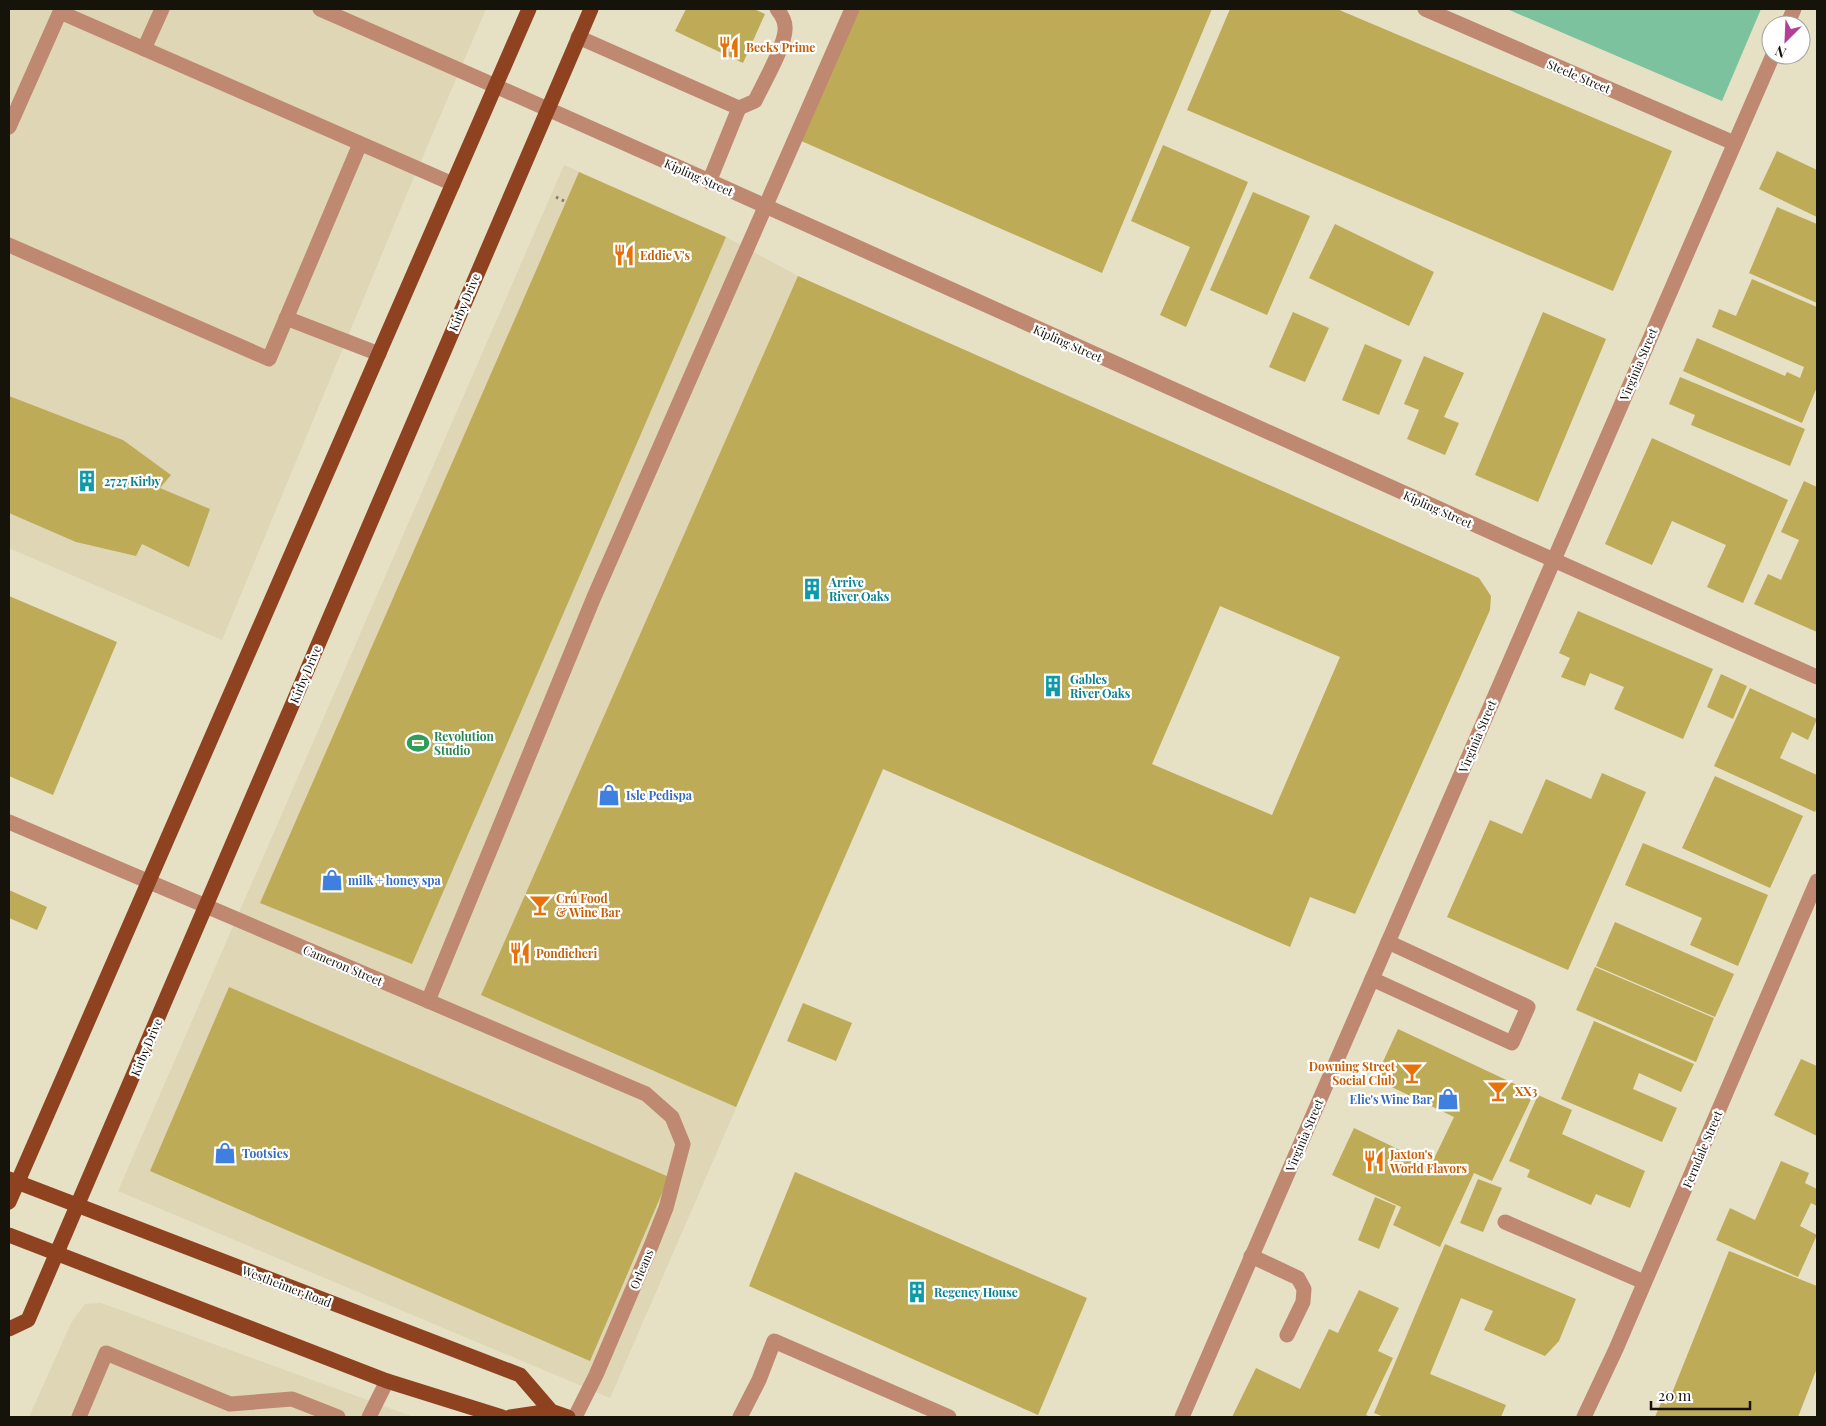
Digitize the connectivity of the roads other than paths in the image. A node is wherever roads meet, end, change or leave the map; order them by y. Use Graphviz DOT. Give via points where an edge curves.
graph roads {
  1 [pos="162,9"];
  2 [pos="320,9"];
  3 [pos="529,9"];
  4 [pos="591,9"];
  5 [pos="777,9"];
  6 [pos="852,9"];
  7 [pos="1425,9"];
  8 [pos="578,37"];
  9 [pos="144,49"];
  10 [pos="1769,65"];
  11 [pos="496,86"];
  12 [pos="548,108"];
  13 [pos="739,108"];
  14 [pos="9,127"];
  15 [pos="1734,143"];
  16 [pos="360,144"];
  17 [pos="709,182"];
  18 [pos="453,184"];
  19 [pos="765,207"];
  20 [pos="9,245"];
  21 [pos="286,318"];
  22 [pos="379,354"];
  23 [pos="1553,561"];
  24 [pos="1817,677"];
  25 [pos="9,822"];
  26 [pos="1817,881"];
  27 [pos="148,882"];
  28 [pos="206,907"];
  29 [pos="1388,942"];
  30 [pos="1372,979"];
  31 [pos="428,1001"];
  32 [pos="672,1117"];
  33 [pos="13,1181"];
  34 [pos="9,1202"];
  35 [pos="77,1206"];
  36 [pos="1505,1222"];
  37 [pos="9,1235"];
  38 [pos="56,1254"];
  39 [pos="1251,1256"];
  40 [pos="1644,1282"];
  41 [pos="9,1329"];
  42 [pos="1287,1335"];
  43 [pos="387,1381"];
  44 [pos="550,1414"];
  45 [pos="79,1417"];
  46 [pos="338,1417"];
  47 [pos="369,1417"];
  48 [pos="502,1417"];
  49 [pos="510,1417"];
  50 [pos="568,1417"];
  51 [pos="575,1417"];
  52 [pos="740,1417"];
  53 [pos="949,1417"];
  54 [pos="1182,1417"];
  55 [pos="1584,1417"];
  1 -- 9 [label="street"];
  2 -- 11 [label="street, Kipling Street"];
  3 -- 11 [label="main road"];
  4 -- 8 [label="main road, Kirby Drive"];
  5 -- 13 [label="street" via="782,15 785,38 755,101"];
  6 -- 19 [label="street"];
  7 -- 15 [label="street, Steele Street"];
  8 -- 12 [label="main road, Kirby Drive"];
  8 -- 13 [label="street"];
  9 -- 14 [label="street" via="60,12"];
  9 -- 16 [label="street"];
  10 -- 15 [label="street, Virginia Street"];
  11 -- 12 [label="street, Kipling Street"];
  11 -- 18 [label="main road"];
  12 -- 17 [label="street, Kipling Street"];
  12 -- 28 [label="main road, Kirby Drive"];
  13 -- 17 [label="street"];
  15 -- 23 [label="street, Virginia Street"];
  16 -- 18 [label="street"];
  16 -- 21 [label="street"];
  17 -- 19 [label="street, Kipling Street"];
  18 -- 22 [label="main road"];
  19 -- 23 [label="street, Kipling Street"];
  19 -- 31 [label="street" via="594,597"];
  20 -- 21 [label="street" via="269,358"];
  21 -- 22 [label="street"];
  22 -- 27 [label="main road"];
  23 -- 24 [label="street, Kipling Street"];
  23 -- 29 [label="street, Virginia Street"];
  25 -- 27 [label="street, Cameron Street"];
  26 -- 40 [label="street, Ferndale Street"];
  27 -- 28 [label="street, Cameron Street"];
  27 -- 33 [label="main road"];
  28 -- 31 [label="street, Cameron Street"];
  28 -- 35 [label="main road, Kirby Drive"];
  29 -- 30 [label="street, Virginia Street"];
  29 -- 30 [label="street" via="1528,1007 1512,1043"];
  30 -- 39 [label="street, Virginia Street"];
  31 -- 32 [label="street, Cameron Street" via="646,1094"];
  32 -- 51 [label="street, Orleans" via="683,1144 666,1208"];
  33 -- 34 [label="main road"];
  33 -- 35 [label="main road, Westheimer Road"];
  35 -- 38 [label="main road, Kirby Drive"];
  35 -- 44 [label="main road, Westheimer Road" via="520,1375"];
  36 -- 40 [label="street"];
  37 -- 38 [label="main road"];
  38 -- 41 [label="main road, Kirby Drive" via="28,1320"];
  38 -- 43 [label="main road"];
  39 -- 42 [label="street" via="1298,1278 1304,1289 1303,1302"];
  39 -- 54 [label="street, Virginia Street"];
  40 -- 55 [label="street, Ferndale Street"];
  43 -- 47 [label="street"];
  43 -- 48 [label="main road"];
  44 -- 49 [label="main road, Westheimer Road"];
  44 -- 50 [label="main road, Westheimer Road"];
  45 -- 46 [label="street" via="106,1352 230,1404 292,1399"];
  52 -- 53 [label="street" via="774,1341"];
}
